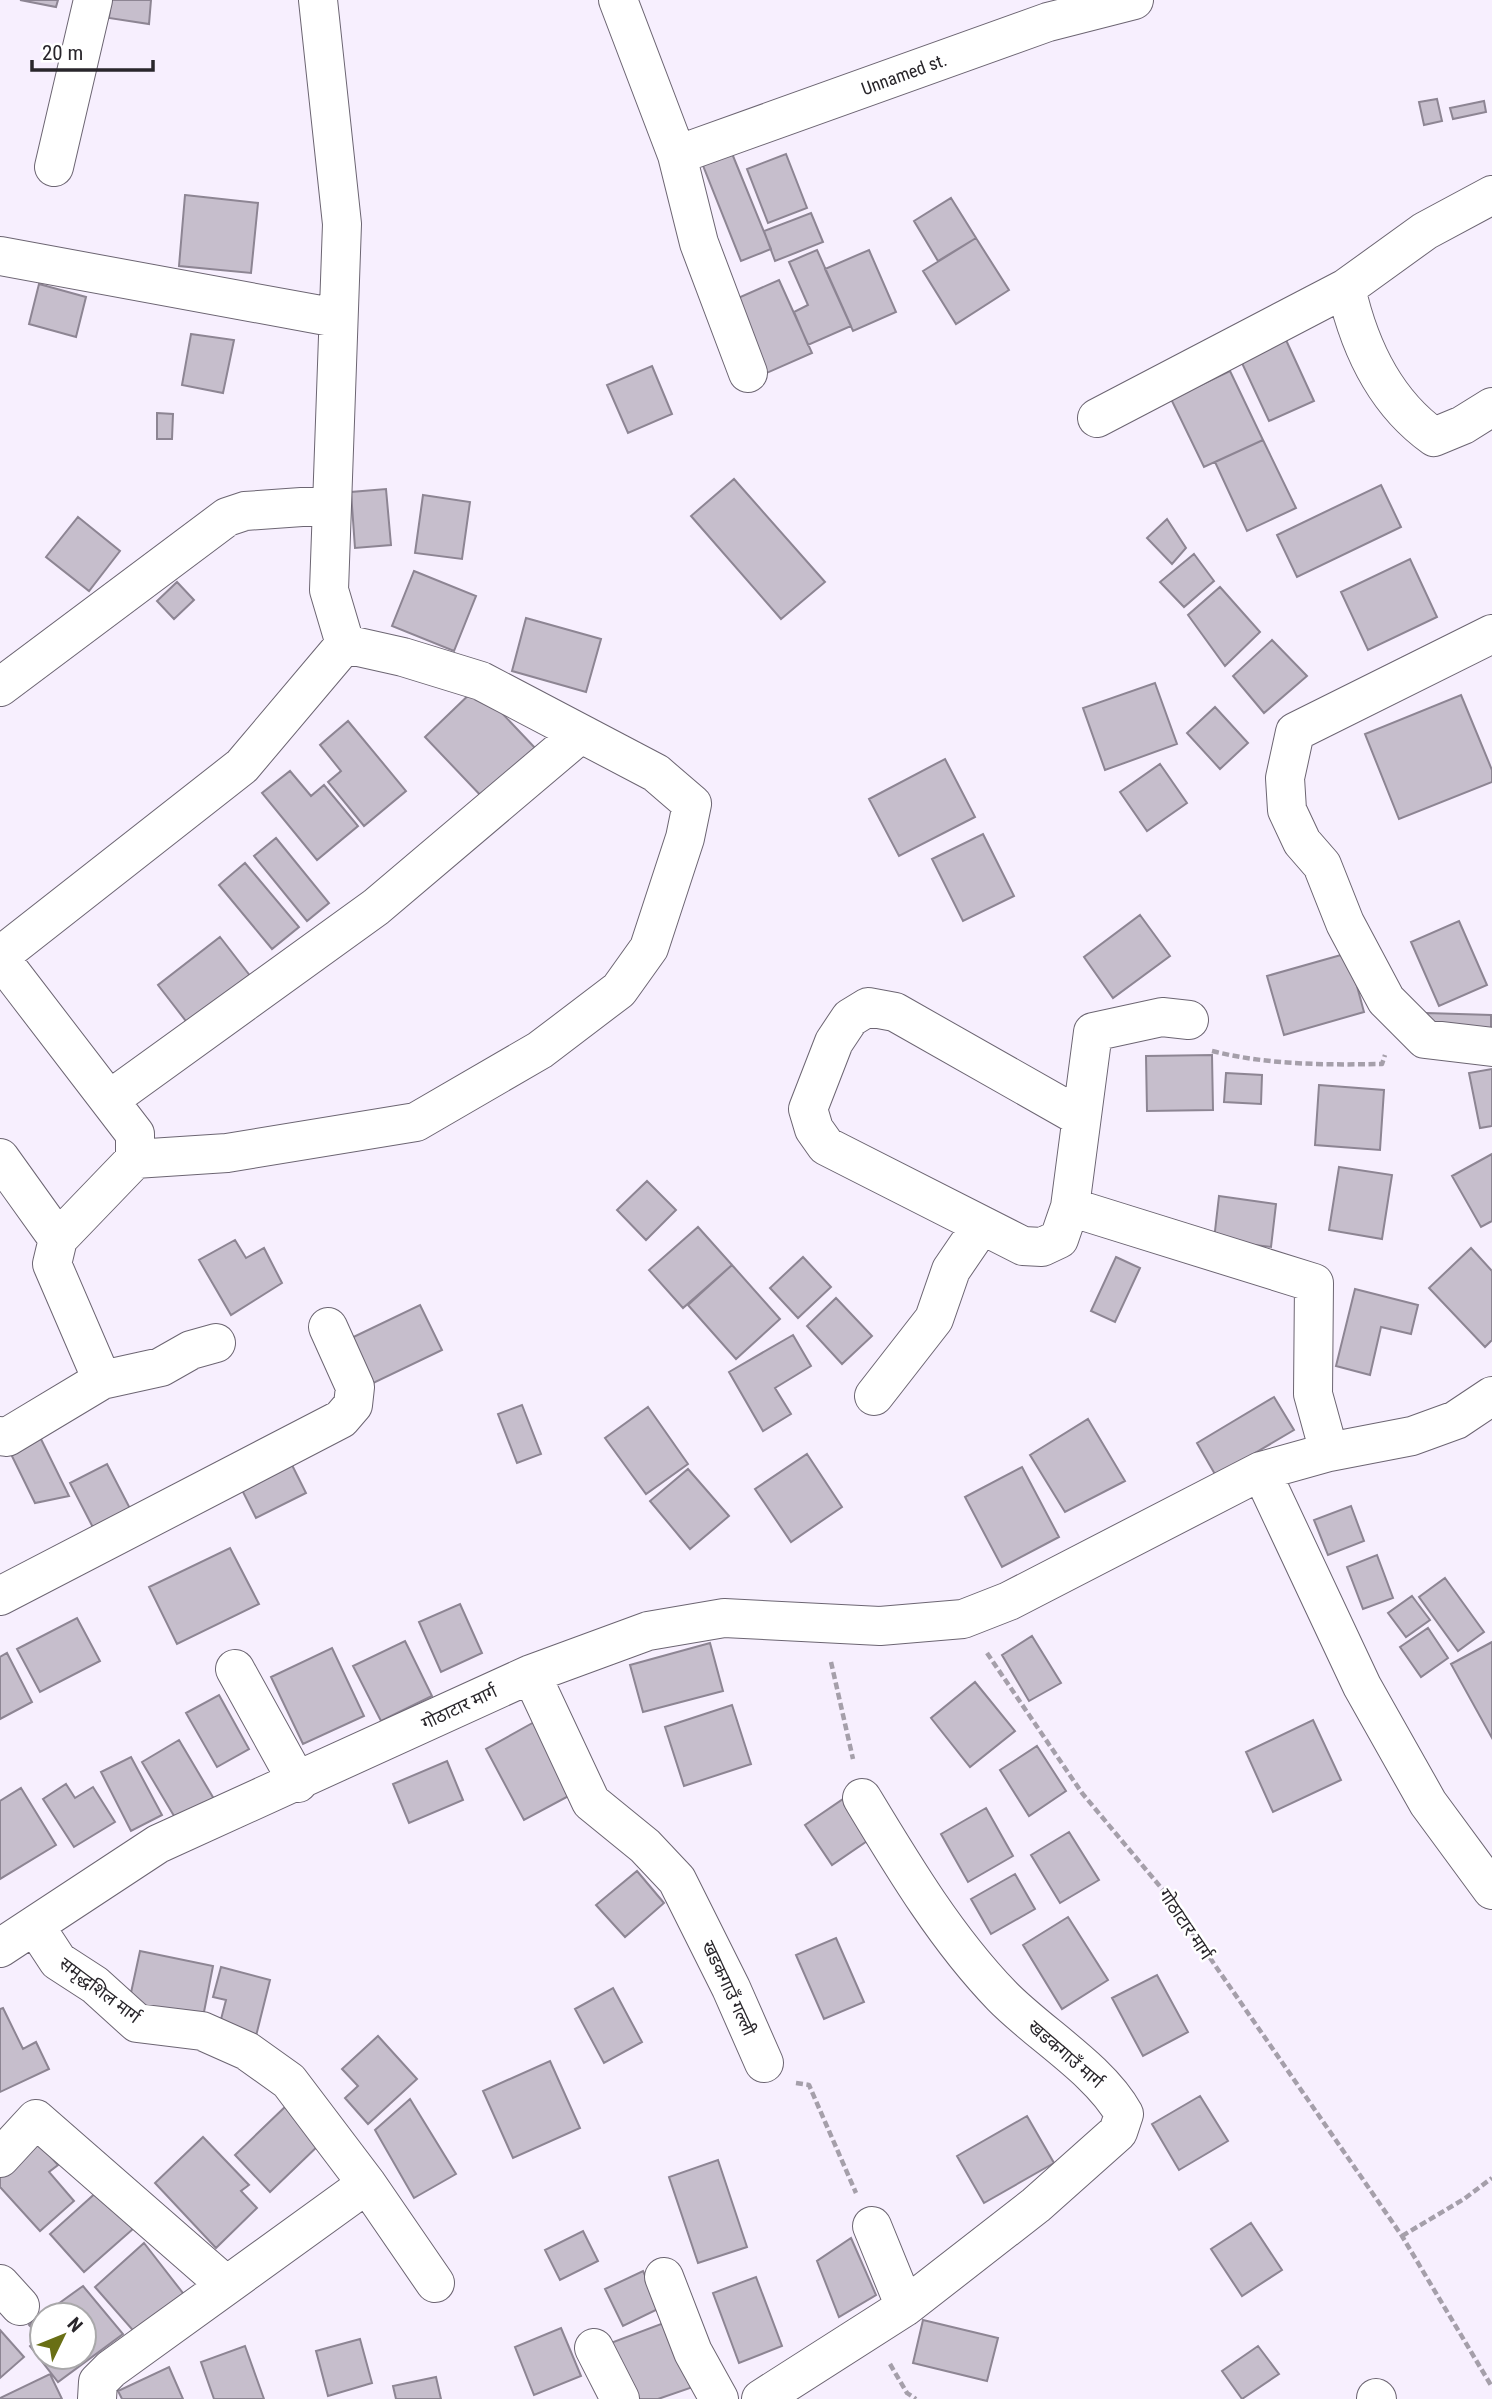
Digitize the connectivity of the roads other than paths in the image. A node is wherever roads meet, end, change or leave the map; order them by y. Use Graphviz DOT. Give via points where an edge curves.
graph roads {
  1 [pos="93,0"];
  2 [pos="318,0"];
  3 [pos="618,0"];
  4 [pos="1134,0"];
  5 [pos="1041,11"];
  6 [pos="677,155"];
  7 [pos="54,167"];
  8 [pos="1492,195"];
  9 [pos="0,256"];
  10 [pos="1346,288"];
  11 [pos="337,318"];
  12 [pos="748,373"];
  13 [pos="1492,407"];
  14 [pos="1097,418"];
  15 [pos="330,505"];
  16 [pos="1492,634"];
  17 [pos="345,644"];
  18 [pos="0,687"];
  19 [pos="579,734"];
  20 [pos="0,957"];
  21 [pos="1189,1020"];
  22 [pos="1492,1047"];
  23 [pos="109,1100"];
  24 [pos="1080,1117"];
  25 [pos="0,1158"];
  26 [pos="135,1159"];
  27 [pos="1070,1207"];
  28 [pos="981,1226"];
  29 [pos="58,1239"];
  30 [pos="328,1327"];
  31 [pos="216,1343"];
  32 [pos="102,1380"];
  33 [pos="874,1396"];
  34 [pos="1492,1396"];
  35 [pos="0,1436"];
  36 [pos="1329,1452"];
  37 [pos="1261,1471"];
  38 [pos="0,1596"];
  39 [pos="235,1668"];
  40 [pos="531,1674"];
  41 [pos="298,1783"];
  42 [pos="862,1798"];
  43 [pos="1492,1890"];
  44 [pos="35,1926"];
  45 [pos="0,1948"];
  46 [pos="764,2063"];
  47 [pos="0,2158"];
  48 [pos="367,2183"];
  49 [pos="872,2226"];
  50 [pos="664,2277"];
  51 [pos="435,2283"];
  52 [pos="226,2286"];
  53 [pos="905,2308"];
  54 [pos="594,2348"];
  55 [pos="97,2399"];
  56 [pos="620,2399"];
  57 [pos="719,2399"];
  58 [pos="761,2399"];
  1 -- 7 [label="street"];
  2 -- 11 [label="street" via="342,224"];
  3 -- 6 [label="street"];
  4 -- 5 [label="street, Unnamed st."];
  5 -- 6 [label="street, Unnamed st."];
  6 -- 12 [label="street" via="699,243"];
  8 -- 10 [label="street" via="1425,231"];
  9 -- 11 [label="street"];
  10 -- 13 [label="street" via="1356,331 1386,387 1415,424 1434,437"];
  10 -- 14 [label="street"];
  11 -- 15 [label="street"];
  15 -- 17 [label="street" via="329,590"];
  15 -- 18 [label="street" via="246,511 228,517"];
  16 -- 22 [label="street" via="1295,732 1285,778 1287,810 1302,842 1322,865 1345,923 1386,1000 1425,1039"];
  17 -- 19 [label="street" via="481,681"];
  17 -- 20 [label="street" via="242,766"];
  19 -- 23 [label="street" via="376,907"];
  19 -- 26 [label="street" via="656,773 692,804 649,948 619,989 540,1050 416,1122 227,1153"];
  20 -- 23 [label="street"];
  21 -- 24 [label="street" via="1162,1017 1093,1032"];
  23 -- 26 [label="street" via="135,1134"];
  24 -- 27 [label="street"];
  24 -- 28 [label="street" via="895,1012 868,1007 850,1017 834,1042 808,1109 814,1129 826,1146"];
  25 -- 29 [label="street"];
  26 -- 29 [label="street"];
  27 -- 28 [label="street" via="1059,1239 1042,1247 1023,1246"];
  27 -- 36 [label="street" via="1314,1283 1313,1394"];
  28 -- 33 [label="street" via="951,1270 934,1319"];
  29 -- 32 [label="street" via="52,1264"];
  30 -- 38 [label="street" via="355,1387 353,1405 341,1419"];
  31 -- 32 [label="street" via="191,1350 161,1367"];
  32 -- 35 [label="street" via="7,1437"];
  34 -- 36 [label="street, गोठाटार मार्ग" via="1456,1420 1412,1436"];
  36 -- 37 [label="street, गोठाटार मार्ग"];
  37 -- 40 [label="street, गोठाटार मार्ग" via="1009,1601 962,1619 880,1626 724,1618 683,1623 648,1631"];
  37 -- 43 [label="street" via="1369,1698 1428,1804"];
  39 -- 41 [label="street"];
  40 -- 41 [label="street, गोठाटार मार्ग"];
  40 -- 46 [label="street, खडकगाउँ गल्ली" via="591,1802 645,1846 677,1880"];
  41 -- 44 [label="street, गोठाटार मार्ग" via="158,1844"];
  42 -- 53 [label="street, खडकगाउँ मार्ग" via="964,1953 1045,2038 1113,2094 1124,2115 1118,2132 1068,2179"];
  44 -- 45 [label="street, गोठाटार मार्ग"];
  44 -- 48 [label="street, समृद्धशिल मार्ग" via="58,1961 95,1985 137,2023 202,2031 247,2051 289,2081"];
  47 -- 52 [label="street" via="36,2119"];
  48 -- 51 [label="street, समृद्धशिल मार्ग"];
  48 -- 52 [label="street"];
  49 -- 53 [label="street"];
  50 -- 57 [label="street" via="693,2351"];
  52 -- 55 [label="street" via="111,2369 98,2382"];
  53 -- 58 [label="street, खडकगाउँ मार्ग"];
  54 -- 56 [label="street"];
}
